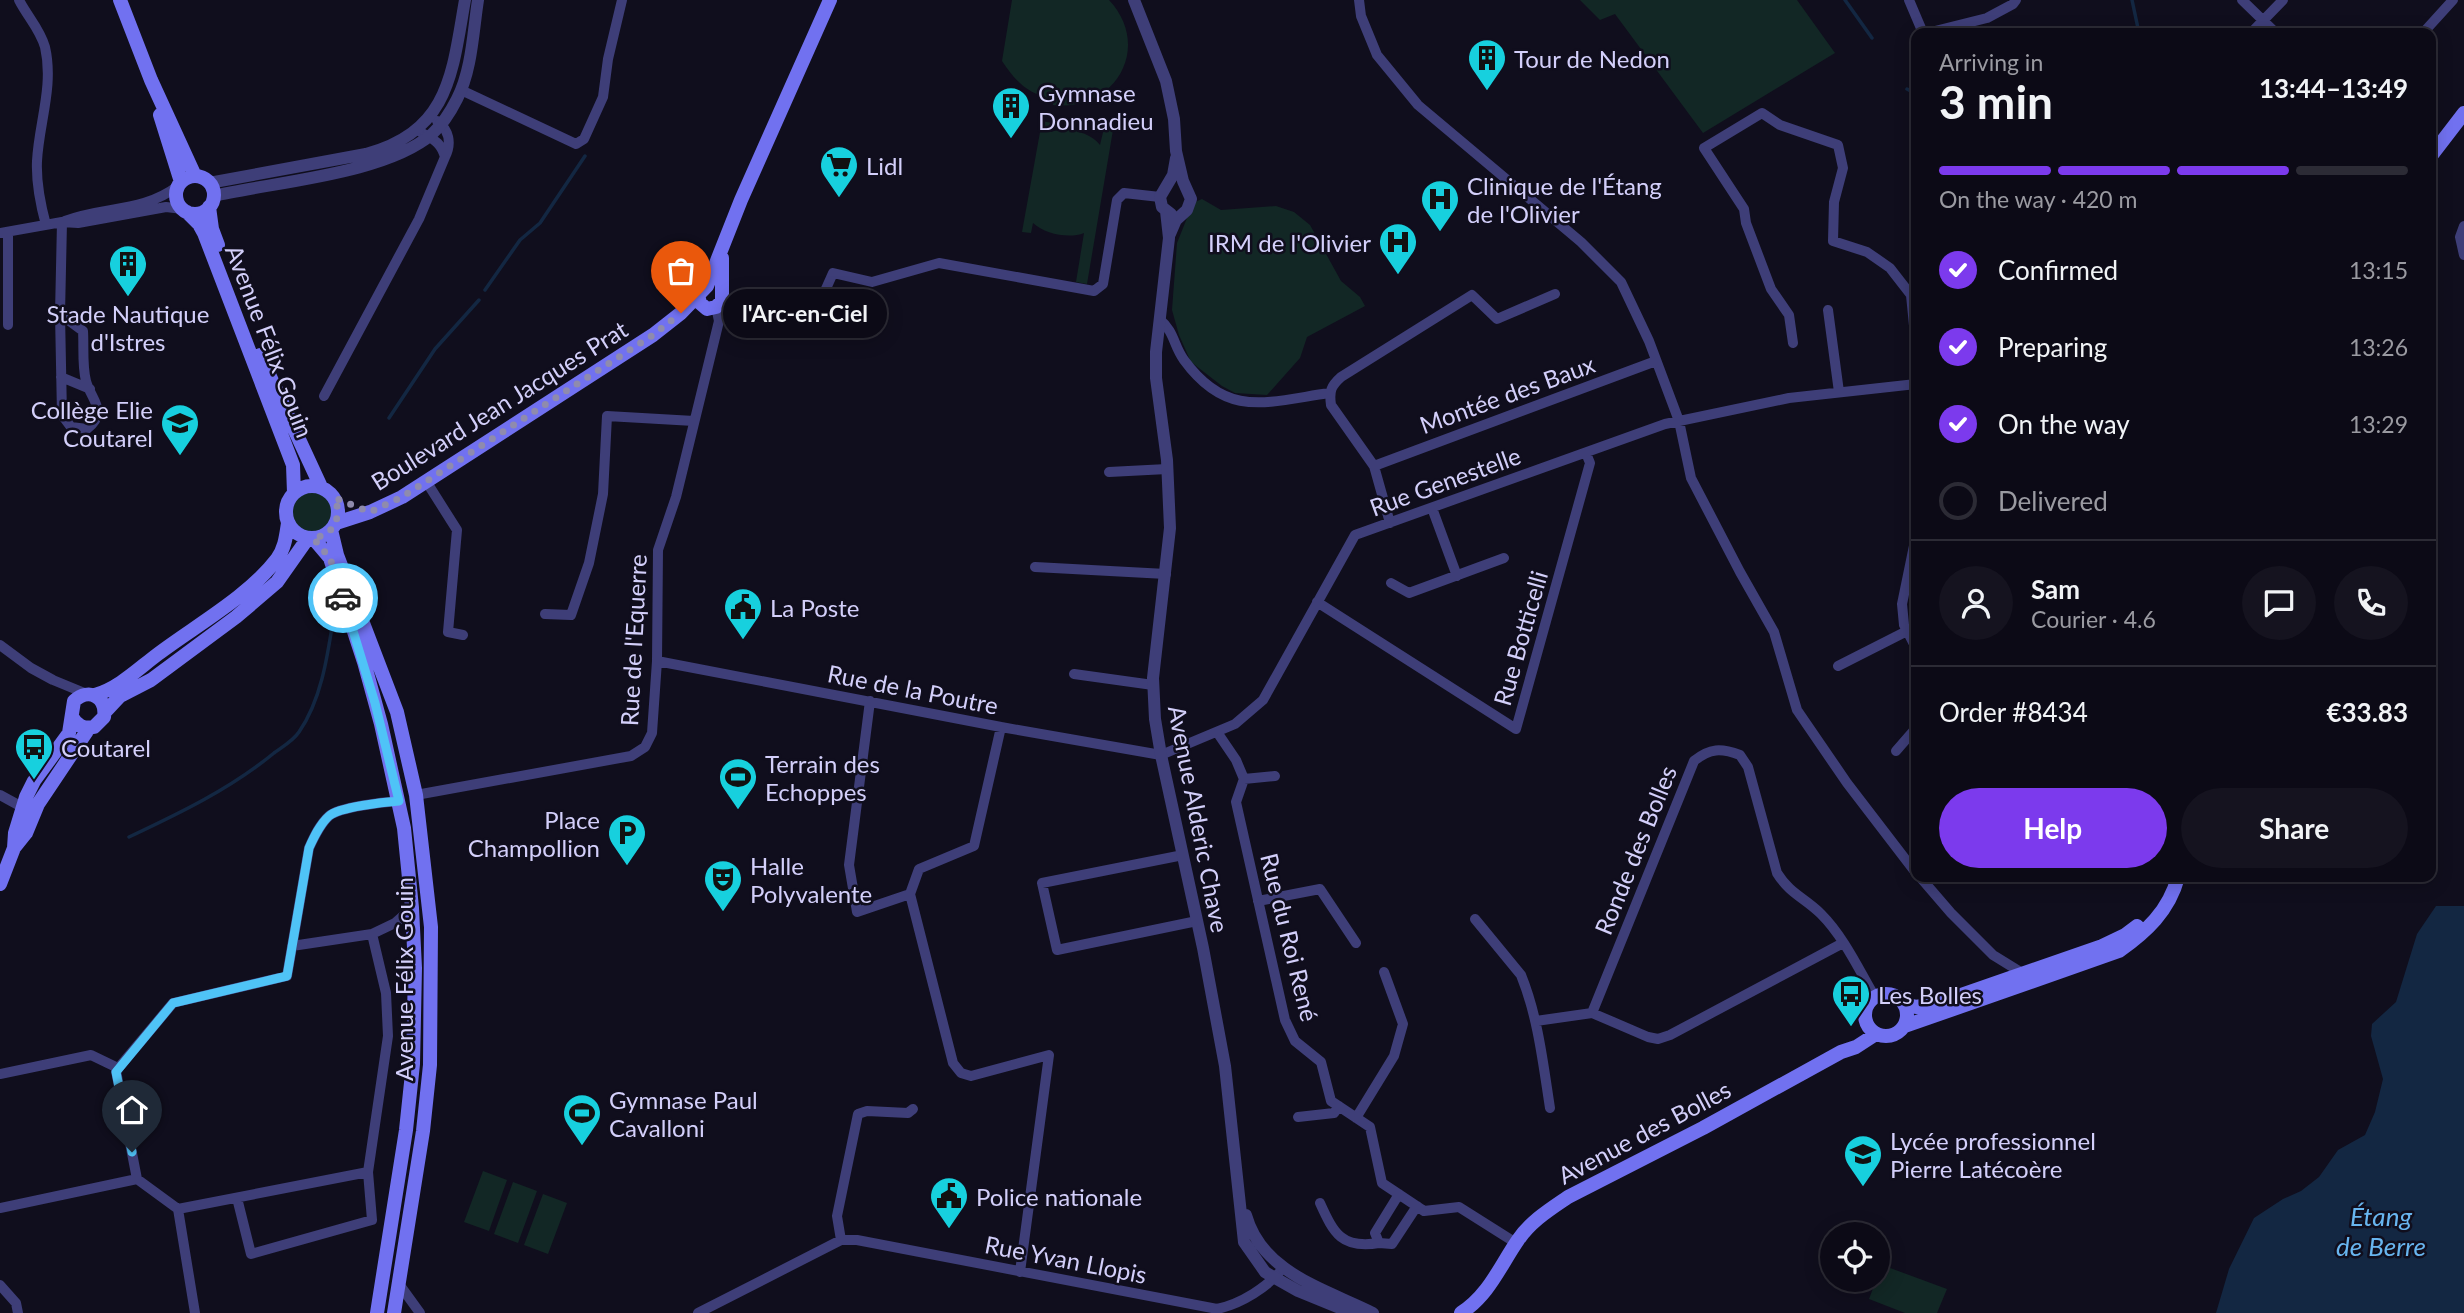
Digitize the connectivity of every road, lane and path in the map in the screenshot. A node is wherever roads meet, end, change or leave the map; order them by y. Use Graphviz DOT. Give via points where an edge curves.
graph roads {
  1 [pos="19,0"];
  2 [pos="120,0"];
  3 [pos="465,0"];
  4 [pos="478,0"];
  5 [pos="622,0"];
  6 [pos="830,0"];
  7 [pos="1134,0"];
  8 [pos="1359,0"];
  9 [pos="1909,0"];
  10 [pos="2016,0"];
  11 [pos="2242,0"];
  12 [pos="2283,0"];
  13 [pos="2454,0"];
  14 [pos="2263,21"];
  15 [pos="1923,28"];
  16 [pos="1946,28"];
  17 [pos="2256,28"];
  18 [pos="2271,28"];
  19 [pos="2428,28"];
  20 [pos="150,80"];
  21 [pos="461,90"];
  22 [pos="2464,113"];
  23 [pos="430,115"];
  24 [pos="441,123"];
  25 [pos="416,129"];
  26 [pos="427,137"];
  27 [pos="2436,149"];
  28 [pos="1176,151"];
  29 [pos="445,157"];
  30 [pos="179,184"];
  31 [pos="1168,185"];
  32 [pos="1187,188"];
  33 [pos="206,190"];
  34 [pos="1160,197"];
  35 [pos="185,211"];
  36 [pos="1166,211"];
  37 [pos="1182,213"];
  38 [pos="62,222"];
  39 [pos="46,225"];
  40 [pos="2464,226"];
  41 [pos="4,233"];
  42 [pos="1169,238"];
  43 [pos="2464,255"];
  44 [pos="1555,294"];
  45 [pos="1911,295"];
  46 [pos="711,298"];
  47 [pos="1828,310"];
  48 [pos="60,314"];
  49 [pos="1159,319"];
  50 [pos="8,325"];
  51 [pos="1793,343"];
  52 [pos="1656,361"];
  53 [pos="61,377"];
  54 [pos="1911,385"];
  55 [pos="91,389"];
  56 [pos="1839,392"];
  57 [pos="1329,393"];
  58 [pos="324,396"];
  59 [pos="694,421"];
  60 [pos="1679,421"];
  61 [pos="1586,453"];
  62 [pos="1374,466"];
  63 [pos="1167,469"];
  64 [pos="1109,472"];
  65 [pos="426,481"];
  66 [pos="321,487"];
  67 [pos="294,494"];
  68 [pos="335,498"];
  69 [pos="1432,508"];
  70 [pos="370,512"];
  71 [pos="288,523"];
  72 [pos="1390,523"];
  73 [pos="334,526"];
  74 [pos="310,538"];
  75 [pos="1504,558"];
  76 [pos="1911,560"];
  77 [pos="1035,567"];
  78 [pos="1166,574"];
  79 [pos="1457,576"];
  80 [pos="1391,583"];
  81 [pos="1317,603"];
  82 [pos="545,614"];
  83 [pos="1908,631"];
  84 [pos="463,635"];
  85 [pos="1911,637"];
  86 [pos="0,645"];
  87 [pos="657,661"];
  88 [pos="1838,666"];
  89 [pos="1074,674"];
  90 [pos="62,685"];
  91 [pos="1153,685"];
  92 [pos="91,694"];
  93 [pos="870,701"];
  94 [pos="71,711"];
  95 [pos="105,712"];
  96 [pos="1002,727"];
  97 [pos="89,728"];
  98 [pos="1217,732"];
  99 [pos="1911,734"];
  100 [pos="1896,751"];
  101 [pos="1161,755"];
  102 [pos="1275,776"];
  103 [pos="1244,779"];
  104 [pos="0,794"];
  105 [pos="416,795"];
  106 [pos="399,801"];
  107 [pos="22,807"];
  108 [pos="14,848"];
  109 [pos="1183,855"];
  110 [pos="1911,866"];
  111 [pos="1924,882"];
  112 [pos="2175,882"];
  113 [pos="0,884"];
  114 [pos="911,894"];
  115 [pos="1258,901"];
  116 [pos="412,908"];
  117 [pos="1475,919"];
  118 [pos="1197,920"];
  119 [pos="372,934"];
  120 [pos="1356,943"];
  121 [pos="1843,943"];
  122 [pos="292,946"];
  123 [pos="1384,972"];
  124 [pos="2028,977"];
  125 [pos="1875,997"];
  126 [pos="1905,1006"];
  127 [pos="1592,1013"];
  128 [pos="1536,1021"];
  129 [pos="1905,1026"];
  130 [pos="1871,1028"];
  131 [pos="118,1068"];
  132 [pos="0,1074"];
  133 [pos="1339,1106"];
  134 [pos="1550,1108"];
  135 [pos="914,1109"];
  136 [pos="1298,1117"];
  137 [pos="1356,1118"];
  138 [pos="368,1172"];
  139 [pos="137,1179"];
  140 [pos="1399,1194"];
  141 [pos="237,1198"];
  142 [pos="1320,1203"];
  143 [pos="1417,1206"];
  144 [pos="0,1208"];
  145 [pos="178,1209"];
  146 [pos="372,1220"];
  147 [pos="390,1232"];
  148 [pos="841,1240"];
  149 [pos="1379,1243"];
  150 [pos="1516,1243"];
  151 [pos="1020,1272"];
  152 [pos="1279,1273"];
  153 [pos="1493,1282"];
  154 [pos="399,1284"];
  155 [pos="0,1285"];
  156 [pos="18,1313"];
  157 [pos="195,1313"];
  158 [pos="377,1313"];
  159 [pos="394,1313"];
  160 [pos="420,1313"];
  161 [pos="698,1313"];
  162 [pos="1352,1313"];
  163 [pos="1373,1313"];
  164 [pos="1461,1313"];
  165 [pos="1482,1313"];
  1 -- 39 [label="street" via="45,48 47,101 37,190"];
  2 -- 20 [label="main road, Avenue Félix Gouin"];
  3 -- 23 [label="street" via="450,81"];
  4 -- 21 [label="street"];
  5 -- 21 [label="street" via="603,97 584,139 576,144"];
  6 -- 46 [label="main road, Boulevard Jean Jacques Prat" via="746,188 723,248"];
  7 -- 28 [label="street" via="1166,81"];
  8 -- 52 [label="street" via="1377,55 1418,105 1581,242 1621,282"];
  9 -- 15 [label="street"];
  10 -- 16 [label="street" via="1987,18"];
  11 -- 14 [label="street"];
  12 -- 14 [label="street"];
  13 -- 19 [label="street"];
  14 -- 17 [label="street"];
  14 -- 18 [label="street"];
  20 -- 30 [label="main road, Avenue Félix Gouin"];
  20 -- 33 [label="main road, Avenue Félix Gouin"];
  21 -- 24 [label="street"];
  22 -- 27 [label="main road"];
  23 -- 24 [label="street"];
  23 -- 25 [label="street"];
  24 -- 26 [label="street"];
  24 -- 29 [label="street" via="450,142"];
  25 -- 26 [label="street"];
  25 -- 33 [label="street" via="401,141 366,153"];
  26 -- 29 [label="street" via="442,146"];
  26 -- 33 [label="street" via="380,162"];
  28 -- 31 [label="street"];
  28 -- 32 [label="street"];
  29 -- 58 [label="street" via="419,219"];
  30 -- 33 [label="main road"];
  30 -- 35 [label="main road, Avenue Félix Gouin" via="176,197"];
  30 -- 38 [label="street" via="155,201"];
  31 -- 32 [label="street" via="1178,183"];
  31 -- 34 [label="street"];
  32 -- 37 [label="street" via="1190,205"];
  33 -- 35 [label="main road" via="199,213"];
  33 -- 66 [label="main road, Avenue Félix Gouin" via="212,229 260,355"];
  34 -- 36 [label="street"];
  34 -- 46 [label="street" via="1124,193 1117,200 1103,284 1094,291 939,263 872,282 833,273 808,329"];
  35 -- 38 [label="street" via="166,207"];
  35 -- 67 [label="main road, Avenue Félix Gouin" via="204,233 293,465"];
  36 -- 37 [label="street"];
  36 -- 42 [label="street, Avenue Alderic Chave"];
  37 -- 42 [label="street, Avenue Alderic Chave"];
  38 -- 39 [label="street"];
  38 -- 48 [label="street"];
  39 -- 41 [label="street"];
  40 -- 43 [label="street" via="2460,237"];
  41 -- 50 [label="street"];
  42 -- 49 [label="street, Avenue Alderic Chave"];
  44 -- 57 [label="street" via="1497,319 1472,295 1341,377"];
  45 -- 51 [label="street" via="1890,268 1867,252 1833,242 1834,202 1843,168 1838,145 1786,128 1762,113 1704,148 1744,209 1771,289 1789,315"];
  46 -- 59 [label="street, Rue de l'Equerre" via="719,321"];
  46 -- 65 [label="main road, Boulevard Jean Jacques Prat" via="683,311"];
  47 -- 56 [label="street"];
  48 -- 53 [label="street"];
  48 -- 55 [label="street" via="83,331 86,381"];
  49 -- 57 [label="street" via="1170,328 1183,359 1221,395 1269,404"];
  49 -- 63 [label="street, Avenue Alderic Chave" via="1156,378"];
  52 -- 60 [label="street"];
  52 -- 62 [label="street, Montée des Baux"];
  53 -- 55 [label="street"];
  53 -- 55 [label="street" via="62,415 71,427 87,429 94,423 98,411"];
  54 -- 56 [label="street, Rue Genestelle"];
  56 -- 60 [label="street, Rue Genestelle"];
  57 -- 62 [label="street" via="1331,405"];
  59 -- 82 [label="street" via="607,416 603,494 589,563 572,615"];
  59 -- 87 [label="street, Rue de l'Equerre" via="658,550"];
  60 -- 61 [label="street, Rue Genestelle"];
  60 -- 110 [label="street" via="1691,478 1774,632 1797,710"];
  61 -- 69 [label="street, Rue Genestelle"];
  61 -- 81 [label="street, Rue Botticelli" via="1590,463 1516,729"];
  62 -- 72 [label="street"];
  63 -- 64 [label="street"];
  63 -- 78 [label="street, Avenue Alderic Chave" via="1170,528"];
  65 -- 70 [label="main road, Boulevard Jean Jacques Prat"];
  65 -- 84 [label="street" via="457,530 448,632"];
  66 -- 67 [label="main road" via="304,487"];
  66 -- 68 [label="main road"];
  67 -- 71 [label="main road" via="286,505"];
  68 -- 70 [label="main road, Boulevard Jean Jacques Prat"];
  68 -- 73 [label="main road" via="338,514"];
  69 -- 72 [label="street, Rue Genestelle"];
  69 -- 79 [label="street"];
  70 -- 73 [label="main road, Boulevard Jean Jacques Prat"];
  71 -- 74 [label="main road"];
  71 -- 92 [label="main road" via="282,549 264,573 117,686"];
  72 -- 81 [label="street, Rue Genestelle" via="1355,535"];
  73 -- 74 [label="main road" via="324,535"];
  73 -- 105 [label="main road, Avenue Félix Gouin" via="337,555 397,712"];
  74 -- 95 [label="main road" via="277,582 236,617 146,683 120,696"];
  74 -- 106 [label="main road, Avenue Félix Gouin" via="330,558"];
  75 -- 79 [label="street"];
  76 -- 83 [label="street" via="1902,604"];
  77 -- 78 [label="street"];
  78 -- 91 [label="street, Avenue Alderic Chave"];
  79 -- 80 [label="street" via="1409,593"];
  81 -- 98 [label="street, Rue Genestelle" via="1263,700 1235,724"];
  83 -- 85 [label="street"];
  83 -- 88 [label="street"];
  86 -- 90 [label="street"];
  87 -- 93 [label="street, Rue de la Poutre"];
  87 -- 105 [label="street, Rue de l'Equerre" via="648,749 631,756"];
  89 -- 91 [label="street"];
  90 -- 92 [label="street"];
  90 -- 94 [label="street"];
  91 -- 101 [label="street, Avenue Alderic Chave"];
  92 -- 94 [label="main road" via="78,697"];
  92 -- 95 [label="main road" via="103,702"];
  93 -- 96 [label="street, Rue de la Poutre"];
  93 -- 114 [label="street" via="849,865 857,912"];
  94 -- 97 [label="main road" via="78,726"];
  94 -- 107 [label="main road" via="69,733 34,780"];
  95 -- 97 [label="main road" via="99,725"];
  96 -- 101 [label="street, Rue de la Poutre"];
  96 -- 114 [label="street" via="974,846 919,869"];
  97 -- 108 [label="main road"];
  98 -- 101 [label="street, Rue Genestelle"];
  98 -- 103 [label="street"];
  99 -- 100 [label="street"];
  101 -- 109 [label="street, Avenue Alderic Chave"];
  102 -- 103 [label="street"];
  103 -- 115 [label="street, Rue du Roi René" via="1236,802"];
  104 -- 107 [label="street"];
  105 -- 154 [label="main road, Avenue Félix Gouin" via="431,927 430,1065"];
  106 -- 116 [label="main road, Avenue Félix Gouin"];
  106 -- 122 [label="street" via="331,814 318,829 309,848"];
  107 -- 108 [label="main road"];
  108 -- 113 [label="main road"];
  109 -- 118 [label="street, Avenue Alderic Chave"];
  109 -- 118 [label="street" via="1042,883 1057,950"];
  111 -- 124 [label="street" via="1993,955"];
  112 -- 124 [label="main road" via="2155,921 2119,951"];
  114 -- 151 [label="street" via="953,1063 961,1073 971,1076 1049,1055"];
  115 -- 120 [label="street" via="1320,889"];
  115 -- 133 [label="street, Rue du Roi René" via="1285,1020 1295,1041 1321,1062 1331,1101"];
  116 -- 119 [label="street"];
  116 -- 147 [label="main road, Avenue Félix Gouin" via="414,1056"];
  117 -- 128 [label="street" via="1521,975"];
  118 -- 152 [label="street, Avenue Alderic Chave" via="1225,1066 1244,1242 1265,1272"];
  119 -- 122 [label="street"];
  119 -- 138 [label="street" via="386,993 388,1036"];
  121 -- 125 [label="street, Ronde des Bolles"];
  121 -- 127 [label="street" via="1670,1035 1648,1037"];
  121 -- 127 [label="street, Ronde des Bolles" via="1821,914 1786,887 1777,873 1748,767 1740,755 1716,749 1705,752 1694,761"];
  122 -- 131 [label="street" via="287,976 173,1003"];
  123 -- 137 [label="street" via="1403,1024 1394,1056"];
  124 -- 126 [label="main road" via="1935,1003"];
  124 -- 129 [label="main road"];
  125 -- 126 [label="main road" via="1889,994"];
  125 -- 130 [label="main road" via="1866,1008"];
  126 -- 129 [label="main road"];
  127 -- 128 [label="street"];
  128 -- 134 [label="street"];
  129 -- 130 [label="main road" via="1889,1036"];
  130 -- 150 [label="main road, Avenue des Bolles" via="1856,1047 1568,1197 1534,1221"];
  131 -- 132 [label="street" via="91,1055"];
  131 -- 139 [label="street"];
  133 -- 136 [label="street" via="1334,1114"];
  133 -- 137 [label="street, Rue du Roi René"];
  135 -- 148 [label="street" via="858,1114 837,1216"];
  137 -- 140 [label="street, Rue du Roi René" via="1370,1127 1382,1183"];
  138 -- 141 [label="street"];
  138 -- 146 [label="street"];
  139 -- 144 [label="street"];
  139 -- 145 [label="street"];
  140 -- 143 [label="street, Rue du Roi René"];
  140 -- 149 [label="street" via="1375,1233"];
  141 -- 145 [label="street"];
  141 -- 146 [label="street" via="251,1254"];
  142 -- 149 [label="street" via="1333,1231 1359,1246"];
  143 -- 149 [label="street" via="1392,1244"];
  143 -- 150 [label="street, Rue du Roi René" via="1424,1211 1459,1208"];
  145 -- 157 [label="street"];
  146 -- 147 [label="street"];
  147 -- 158 [label="main road, Avenue Félix Gouin"];
  148 -- 151 [label="street, Rue Yvan Llopis"];
  148 -- 161 [label="street"];
  150 -- 153 [label="main road, Avenue des Bolles"];
  151 -- 152 [label="street, Rue Yvan Llopis" via="1217,1310 1233,1306"];
  152 -- 162 [label="street, Avenue Alderic Chave" via="1298,1291"];
  152 -- 163 [label="street, Avenue Alderic Chave"];
  153 -- 164 [label="main road, Avenue des Bolles"];
  153 -- 165 [label="main road, Avenue des Bolles"];
  154 -- 159 [label="main road, Avenue Félix Gouin"];
  154 -- 160 [label="street"];
  155 -- 156 [label="street" via="16,1303"];
}
